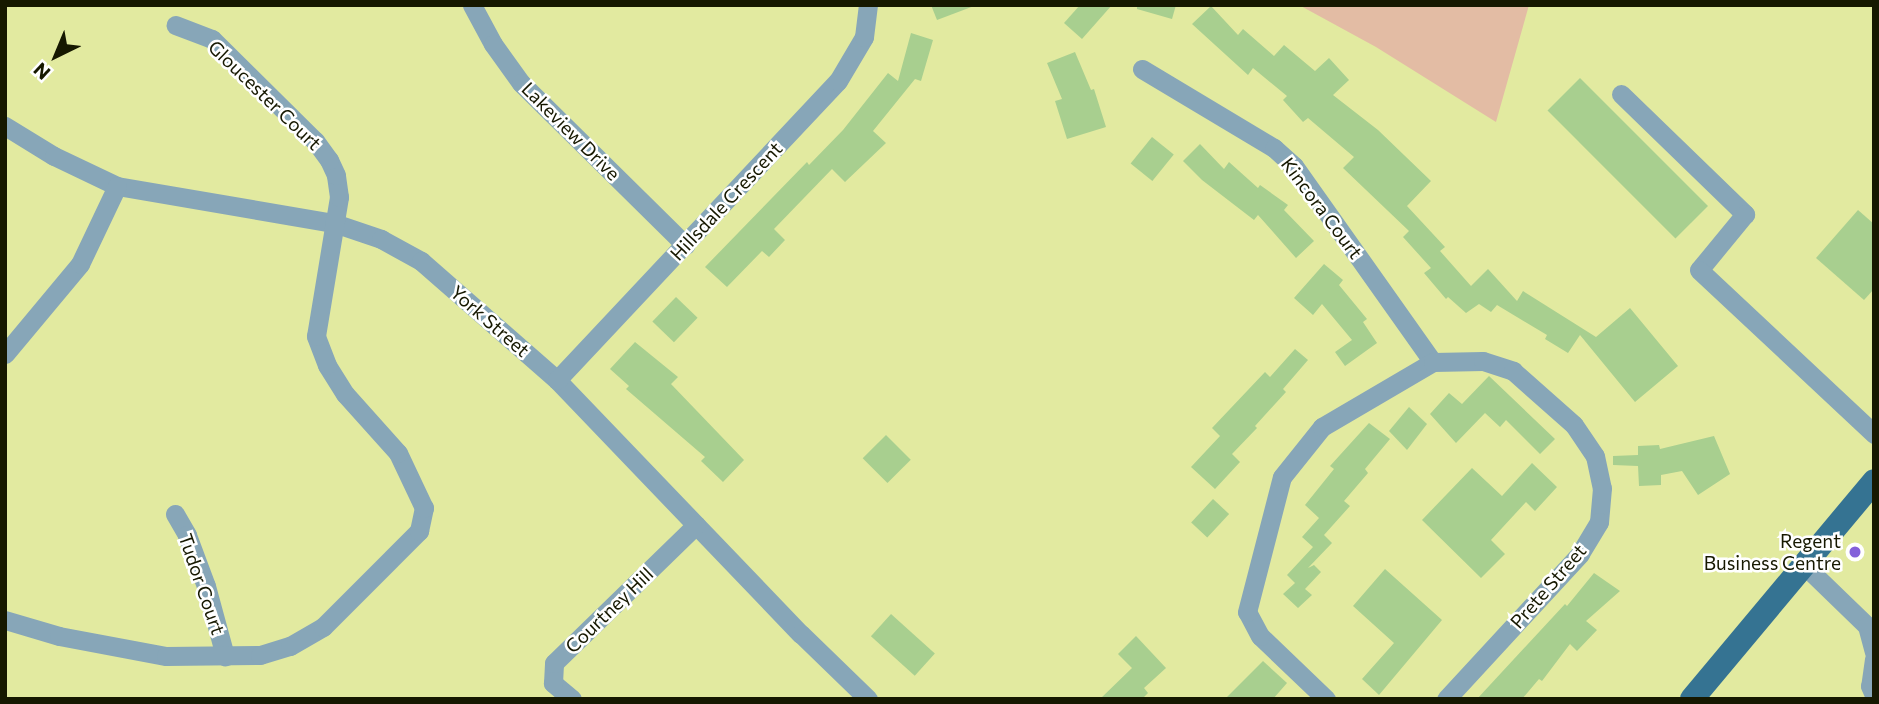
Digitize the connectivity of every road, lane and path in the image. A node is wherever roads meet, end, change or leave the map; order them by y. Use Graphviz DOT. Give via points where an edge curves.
graph roads {
  1 [pos="472,5"];
  2 [pos="868,5"];
  3 [pos="176,25"];
  4 [pos="1142,68"];
  5 [pos="1621,94"];
  6 [pos="5,126"];
  7 [pos="117,186"];
  8 [pos="334,223"];
  9 [pos="685,245"];
  10 [pos="5,355"];
  11 [pos="1433,362"];
  12 [pos="557,380"];
  13 [pos="1874,434"];
  14 [pos="1874,481"];
  15 [pos="175,514"];
  16 [pos="696,525"];
  17 [pos="1803,564"];
  18 [pos="5,620"];
  19 [pos="1871,623"];
  20 [pos="1874,652"];
  21 [pos="225,656"];
  22 [pos="1874,659"];
  23 [pos="1874,695"];
  24 [pos="572,699"];
  25 [pos="868,699"];
  26 [pos="1326,699"];
  27 [pos="1446,699"];
  28 [pos="1692,699"];
  1 -- 9 [label="street, Lakeview Drive" via="522,83"];
  2 -- 9 [label="street, Hillsdale Crescent" via="864,37 838,81"];
  3 -- 8 [label="street, Gloucester Court" via="212,39 315,141 337,175"];
  4 -- 11 [label="street, Kincora Court" via="1274,148 1294,166"];
  5 -- 13 [label="street" via="1745,214 1699,270"];
  6 -- 7 [label="street, York Street"];
  7 -- 8 [label="street, York Street"];
  7 -- 10 [label="street" via="80,264"];
  8 -- 12 [label="street, York Street" via="381,239 421,261"];
  8 -- 21 [label="street, Gloucester Court" via="316,336 345,394 398,453 424,508 419,531 323,627 290,646 260,655"];
  9 -- 12 [label="street, Hillsdale Crescent"];
  11 -- 26 [label="street" via="1322,427 1282,477 1247,612 1260,636"];
  11 -- 27 [label="street, Prete Street" via="1483,361 1513,371 1574,425 1595,456 1602,488 1598,522 1580,554"];
  12 -- 16 [label="street, York Street"];
  14 -- 17 [label="main road"];
  15 -- 21 [label="street, Tudor Court" via="206,586"];
  16 -- 24 [label="street, Courtney Hill" via="554,663 553,683"];
  16 -- 25 [label="street, York Street"];
  17 -- 19 [label="street"];
  17 -- 28 [label="main road"];
  18 -- 21 [label="street, Gloucester Court" via="59,636 166,656"];
  19 -- 20 [label="street"];
  22 -- 23 [label="street" via="1870,687"];
}
